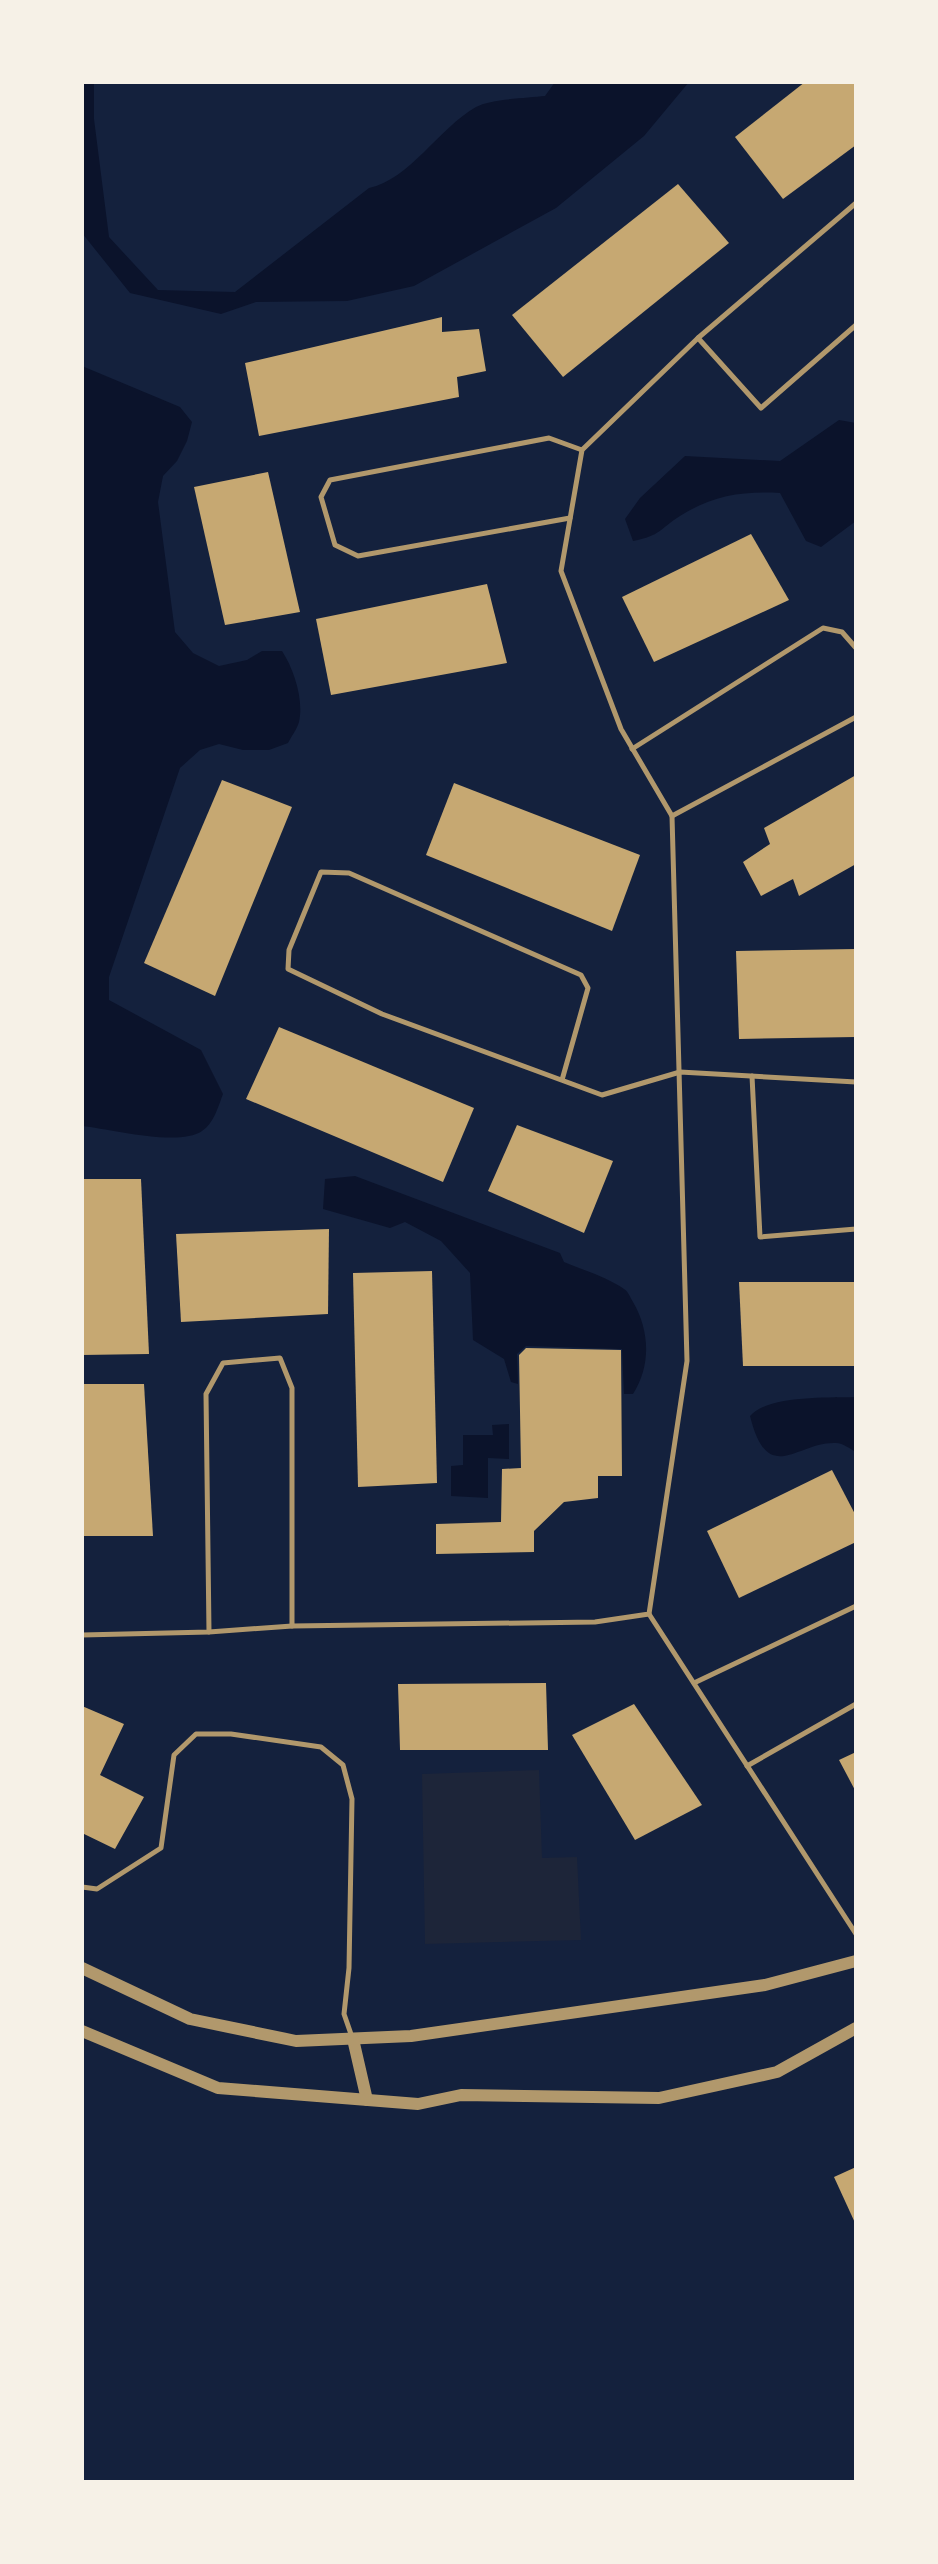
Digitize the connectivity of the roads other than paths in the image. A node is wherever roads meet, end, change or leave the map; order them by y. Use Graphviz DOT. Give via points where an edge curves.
graph roads {
  1 [pos="856,203"];
  2 [pos="856,325"];
  3 [pos="698,338"];
  4 [pos="582,450"];
  5 [pos="570,518"];
  6 [pos="856,648"];
  7 [pos="856,717"];
  8 [pos="632,749"];
  9 [pos="672,816"];
  10 [pos="680,1073"];
  11 [pos="752,1076"];
  12 [pos="562,1080"];
  13 [pos="856,1082"];
  14 [pos="856,1229"];
  15 [pos="856,1606"];
  16 [pos="649,1614"];
  17 [pos="292,1626"];
  18 [pos="209,1632"];
  19 [pos="82,1635"];
  20 [pos="694,1683"];
  21 [pos="856,1704"];
  22 [pos="747,1766"];
  23 [pos="82,1887"];
  24 [pos="856,1934"];
  25 [pos="856,1961"];
  26 [pos="82,1968"];
  27 [pos="856,2028"];
  28 [pos="82,2031"];
  29 [pos="353,2039"];
  30 [pos="367,2100"];
  1 -- 3 [label="lane"];
  2 -- 3 [label="lane" via="761,408"];
  3 -- 4 [label="lane"];
  4 -- 5 [label="lane"];
  4 -- 5 [label="lane" via="549,438 330,480 321,497 335,545 358,556"];
  5 -- 8 [label="lane" via="561,571"];
  6 -- 8 [label="lane" via="842,632 823,628"];
  7 -- 9 [label="lane"];
  8 -- 9 [label="lane"];
  9 -- 10 [label="lane"];
  10 -- 11 [label="lane"];
  10 -- 12 [label="lane" via="602,1095"];
  10 -- 16 [label="lane" via="687,1361"];
  11 -- 13 [label="lane"];
  11 -- 14 [label="lane" via="760,1237"];
  12 -- 12 [label="lane" via="382,1014 288,970 289,950 321,872 349,873 581,975 588,988"];
  15 -- 20 [label="lane"];
  16 -- 17 [label="lane" via="595,1622"];
  16 -- 20 [label="lane"];
  17 -- 18 [label="lane"];
  17 -- 18 [label="lane" via="292,1388 280,1358 223,1363 206,1394"];
  18 -- 19 [label="lane"];
  20 -- 22 [label="lane"];
  21 -- 22 [label="lane"];
  22 -- 24 [label="lane"];
  23 -- 29 [label="lane" via="97,1889 161,1848 174,1755 196,1734 230,1734 321,1747 343,1765 352,1800 344,2014"];
  25 -- 29 [label="street" via="765,1985 411,2036"];
  26 -- 29 [label="street" via="190,2019 296,2041"];
  27 -- 30 [label="street" via="777,2072 659,2098 461,2095 418,2104"];
  28 -- 30 [label="street" via="218,2088"];
  29 -- 30 [label="street"];
}
